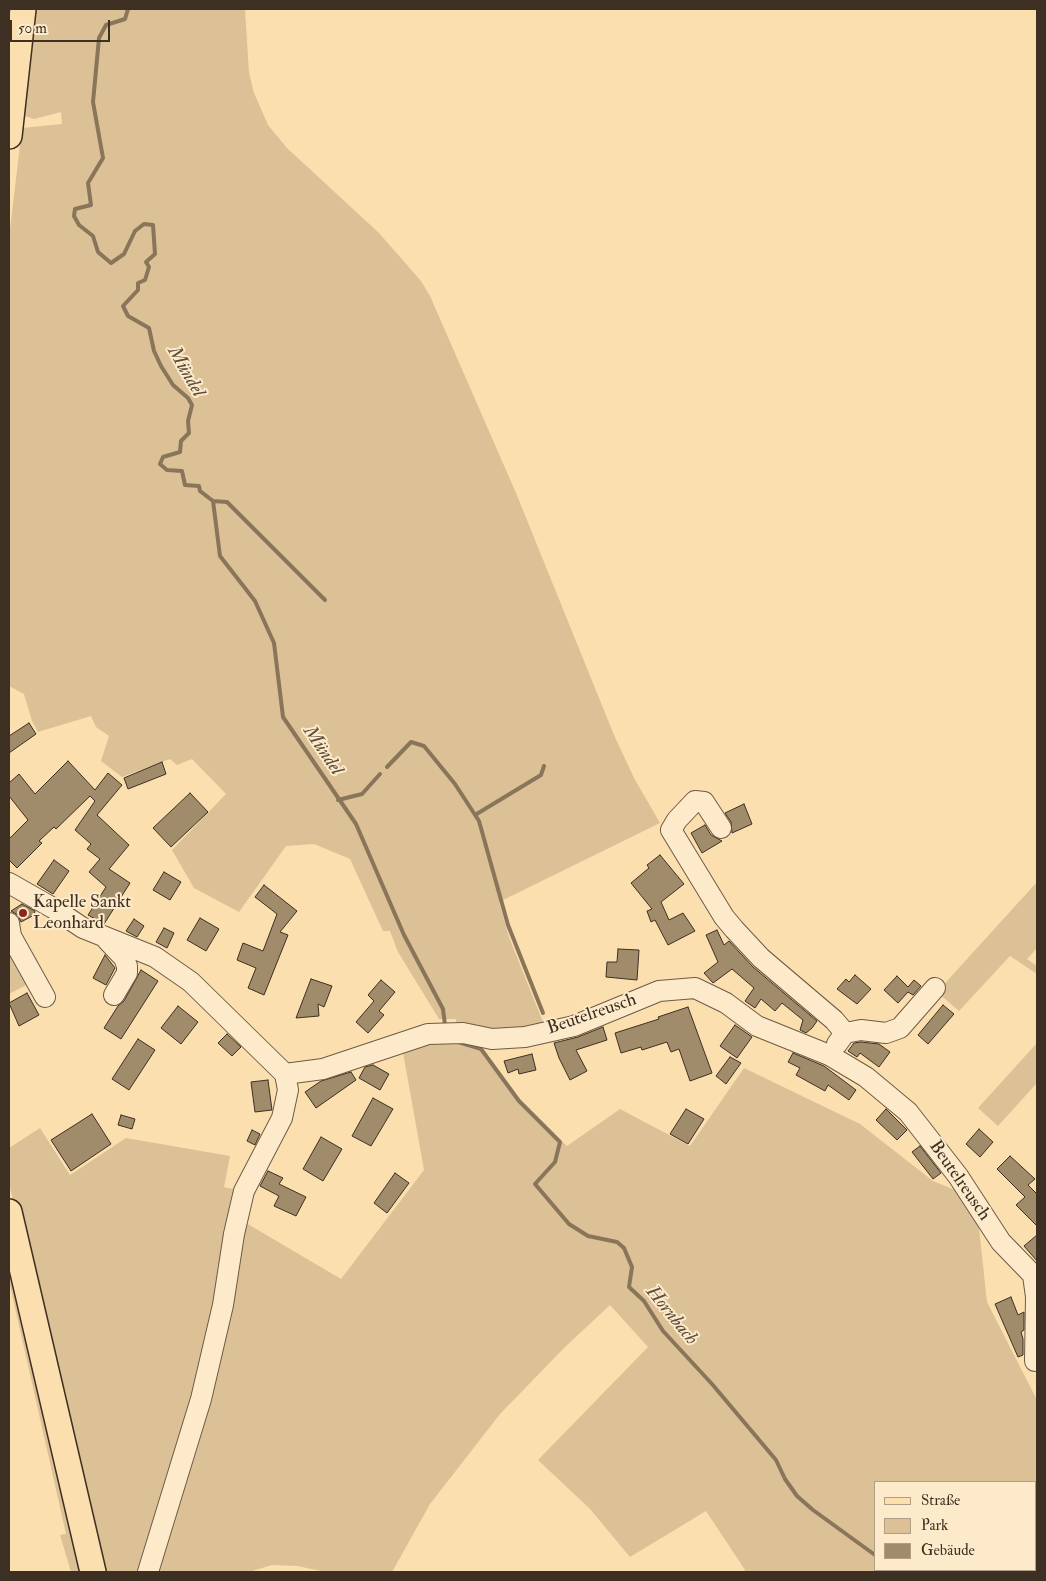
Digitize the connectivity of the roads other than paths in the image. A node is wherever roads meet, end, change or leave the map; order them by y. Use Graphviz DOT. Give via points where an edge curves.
graph roads {
  1 [pos="23,9"];
  2 [pos="9,136"];
  3 [pos="721,828"];
  4 [pos="11,889"];
  5 [pos="9,923"];
  6 [pos="107,938"];
  7 [pos="935,988"];
  8 [pos="114,995"];
  9 [pos="45,997"];
  10 [pos="845,1033"];
  11 [pos="829,1055"];
  12 [pos="285,1074"];
  13 [pos="9,1212"];
  14 [pos="1035,1276"];
  15 [pos="1035,1360"];
  16 [pos="93,1572"];
  17 [pos="148,1572"];
  1 -- 2 [label="main road"];
  3 -- 10 [label="street" via="704,802 695,801 676,820 671,830 734,930 760,958"];
  4 -- 6 [label="street"];
  5 -- 9 [label="street" via="11,936"];
  6 -- 8 [label="street" via="127,966 127,973"];
  6 -- 12 [label="street" via="154,956 191,982"];
  7 -- 10 [label="street" via="900,1028 886,1033 861,1030"];
  10 -- 11 [label="street"];
  11 -- 12 [label="street, Beutelreusch" via="757,1026 726,1003 695,988 659,991 574,1026 525,1037 492,1039 463,1033 428,1034 323,1069"];
  11 -- 14 [label="street, Beutelreusch" via="866,1077 908,1112 958,1176 1001,1242"];
  12 -- 17 [label="street" via="288,1090 282,1118 244,1191 223,1305 201,1399"];
  13 -- 16 [label="main road"];
  14 -- 15 [label="street"];
}
